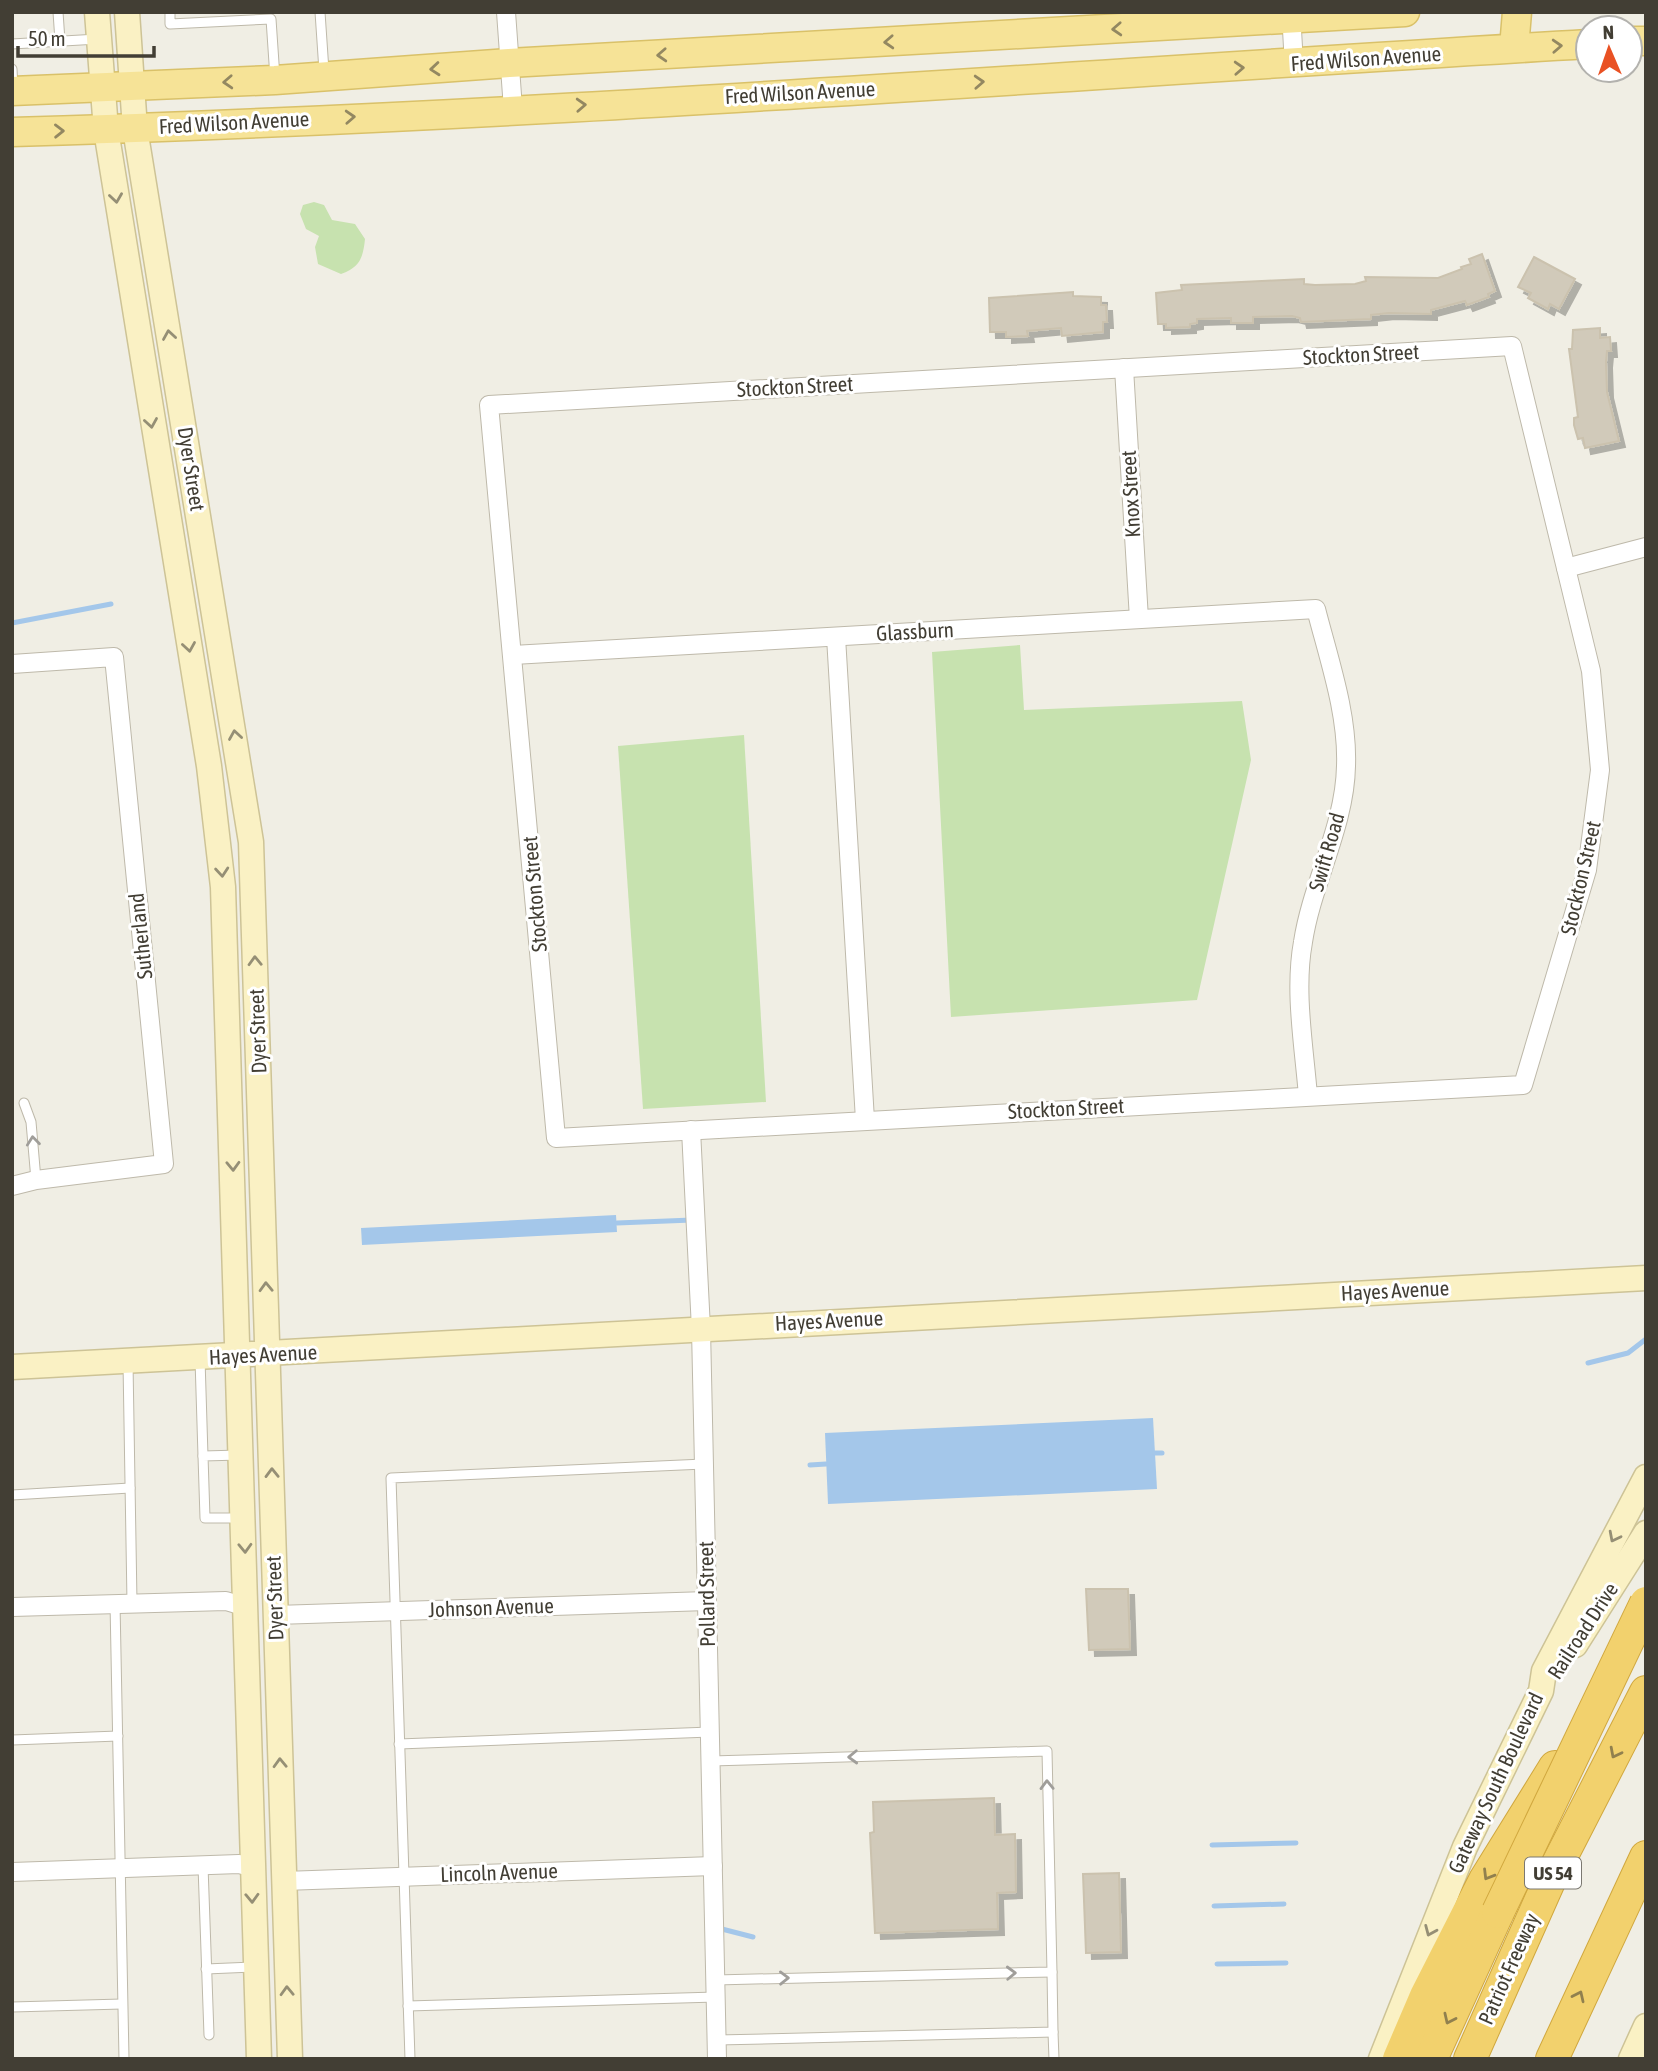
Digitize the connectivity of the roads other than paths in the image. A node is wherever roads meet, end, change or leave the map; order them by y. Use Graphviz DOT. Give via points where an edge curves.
graph roads {
  1 [pos="58,12"];
  2 [pos="97,12"];
  3 [pos="127,12"];
  4 [pos="170,12"];
  5 [pos="320,12"];
  6 [pos="506,12"];
  7 [pos="1405,12"];
  8 [pos="1517,12"];
  9 [pos="273,15"];
  10 [pos="1291,16"];
  11 [pos="1214,18"];
  12 [pos="1159,19"];
  13 [pos="99,39"];
  14 [pos="60,41"];
  15 [pos="12,44"];
  16 [pos="1574,45"];
  17 [pos="1514,48"];
  18 [pos="509,63"];
  19 [pos="1294,65"];
  20 [pos="12,69"];
  21 [pos="324,76"];
  22 [pos="275,80"];
  23 [pos="131,87"];
  24 [pos="102,89"];
  25 [pos="13,91"];
  26 [pos="513,109"];
  27 [pos="135,129"];
  28 [pos="106,131"];
  29 [pos="12,132"];
  30 [pos="1124,368"];
  31 [pos="1646,547"];
  32 [pos="1566,568"];
  33 [pos="1316,609"];
  34 [pos="1139,619"];
  35 [pos="836,637"];
  36 [pos="513,655"];
  37 [pos="12,664"];
  38 [pos="1308,1096"];
  39 [pos="24,1103"];
  40 [pos="865,1120"];
  41 [pos="691,1130"];
  42 [pos="36,1180"];
  43 [pos="12,1186"];
  44 [pos="1646,1278"];
  45 [pos="701,1329"];
  46 [pos="269,1355"];
  47 [pos="240,1357"];
  48 [pos="200,1359"];
  49 [pos="128,1361"];
  50 [pos="12,1367"];
  51 [pos="242,1455"];
  52 [pos="203,1456"];
  53 [pos="704,1464"];
  54 [pos="1646,1477"];
  55 [pos="130,1488"];
  56 [pos="12,1495"];
  57 [pos="244,1518"];
  58 [pos="1646,1533"];
  59 [pos="707,1601"];
  60 [pos="123,1603"];
  61 [pos="1646,1603"];
  62 [pos="12,1607"];
  63 [pos="246,1607"];
  64 [pos="395,1611"];
  65 [pos="276,1615"];
  66 [pos="1646,1633"];
  67 [pos="1541,1691"];
  68 [pos="1646,1692"];
  69 [pos="248,1718"];
  70 [pos="710,1732"];
  71 [pos="118,1736"];
  72 [pos="12,1740"];
  73 [pos="399,1744"];
  74 [pos="711,1761"];
  75 [pos="1646,1857"];
  76 [pos="203,1866"];
  77 [pos="713,1866"];
  78 [pos="251,1867"];
  79 [pos="122,1868"];
  80 [pos="12,1872"];
  81 [pos="404,1876"];
  82 [pos="284,1881"];
  83 [pos="255,1967"];
  84 [pos="206,1969"];
  85 [pos="1052,1972"];
  86 [pos="716,1988"];
  87 [pos="122,2004"];
  88 [pos="408,2006"];
  89 [pos="12,2007"];
  90 [pos="1646,2026"];
  91 [pos="1053,2032"];
  92 [pos="209,2035"];
  93 [pos="717,2040"];
  94 [pos="124,2059"];
  95 [pos="259,2059"];
  96 [pos="290,2059"];
  97 [pos="410,2059"];
  98 [pos="718,2059"];
  99 [pos="1054,2059"];
  100 [pos="1381,2059"];
  101 [pos="1399,2059"];
  102 [pos="1431,2059"];
  103 [pos="1469,2059"];
  104 [pos="1552,2059"];
  105 [pos="1631,2059"];
  1 -- 14 [label="lane"];
  2 -- 13 [label="main road, Dyer Street"];
  3 -- 23 [label="main road, Dyer Street"];
  4 -- 9 [label="lane" via="170,24"];
  5 -- 21 [label="lane"];
  6 -- 18 [label="street"];
  7 -- 10 [label="main road, Fred Wilson Avenue"];
  8 -- 17 [label="main road"];
  9 -- 22 [label="lane"];
  10 -- 11 [label="main road, Fred Wilson Avenue"];
  10 -- 19 [label="street"];
  11 -- 12 [label="main road, Fred Wilson Avenue"];
  12 -- 18 [label="main road, Fred Wilson Avenue, one-way"];
  13 -- 14 [label="lane"];
  13 -- 24 [label="main road, Dyer Street"];
  14 -- 15 [label="lane"];
  17 -- 16 [label="main road, Fred Wilson Avenue, one-way"];
  17 -- 19 [label="main road, Fred Wilson Avenue"];
  18 -- 21 [label="main road, Fred Wilson Avenue, one-way"];
  18 -- 26 [label="street"];
  26 -- 19 [label="main road, Fred Wilson Avenue, one-way"];
  20 -- 25 [label="lane"];
  21 -- 22 [label="main road, Fred Wilson Avenue"];
  22 -- 23 [label="main road, Fred Wilson Avenue, one-way"];
  23 -- 24 [label="main road, Fred Wilson Avenue"];
  23 -- 27 [label="main road, Dyer Street"];
  24 -- 25 [label="main road, Fred Wilson Avenue"];
  24 -- 28 [label="main road, Dyer Street"];
  27 -- 26 [label="main road, Fred Wilson Avenue, one-way"];
  27 -- 28 [label="main road, Fred Wilson Avenue"];
  46 -- 27 [label="main road, Dyer Street, one-way" via="251,842"];
  29 -- 28 [label="main road, Fred Wilson Avenue, one-way"];
  28 -- 47 [label="main road, Dyer Street, one-way" via="219,847"];
  30 -- 32 [label="street, Stockton Street" via="1512,346"];
  30 -- 34 [label="street, Knox Street"];
  30 -- 36 [label="street, Stockton Street" via="489,405"];
  31 -- 32 [label="street"];
  32 -- 38 [label="street, Stockton Street" via="1594,692 1599,794 1587,870 1523,1085"];
  33 -- 34 [label="street, Glassburn"];
  33 -- 38 [label="street, Swift Road" via="1339,704 1346,762 1342,802 1300,959"];
  34 -- 35 [label="street, Glassburn"];
  35 -- 36 [label="street, Glassburn"];
  35 -- 40 [label="street"];
  36 -- 41 [label="street, Stockton Street" via="556,1138"];
  37 -- 42 [label="street, Sutherland" via="114,657 164,1164"];
  38 -- 40 [label="street, Stockton Street"];
  42 -- 39 [label="lane, one-way" via="31,1122"];
  40 -- 41 [label="street, Stockton Street"];
  41 -- 45 [label="street, Pollard Street"];
  42 -- 43 [label="street, Sutherland"];
  44 -- 45 [label="main road, Hayes Avenue"];
  45 -- 46 [label="main road, Hayes Avenue"];
  45 -- 53 [label="street, Pollard Street"];
  46 -- 47 [label="main road, Hayes Avenue"];
  65 -- 46 [label="main road, Dyer Street, one-way"];
  47 -- 48 [label="main road, Hayes Avenue"];
  47 -- 51 [label="main road, Dyer Street"];
  48 -- 49 [label="main road, Hayes Avenue"];
  48 -- 52 [label="lane"];
  49 -- 50 [label="main road, Hayes Avenue"];
  49 -- 55 [label="lane"];
  51 -- 52 [label="lane"];
  51 -- 57 [label="main road, Dyer Street"];
  52 -- 57 [label="lane" via="205,1518"];
  53 -- 59 [label="street, Pollard Street"];
  53 -- 64 [label="lane" via="391,1478"];
  54 -- 67 [label="main road, Gateway South Boulevard, one-way" via="1544,1671"];
  55 -- 56 [label="lane"];
  55 -- 60 [label="lane"];
  57 -- 63 [label="main road, Dyer Street, one-way"];
  58 -- 67 [label="main road, Railroad Drive" via="1556,1677"];
  59 -- 64 [label="street, Johnson Avenue"];
  59 -- 70 [label="street, Pollard Street"];
  60 -- 62 [label="street"];
  60 -- 63 [label="street" via="226,1601"];
  60 -- 71 [label="lane"];
  61 -- 102 [label="highway, one-way, bridge"];
  63 -- 69 [label="main road, Dyer Street"];
  64 -- 65 [label="street, Johnson Avenue"];
  64 -- 73 [label="lane"];
  82 -- 65 [label="main road, Dyer Street, one-way"];
  66 -- 101 [label="highway, one-way" via="1601,1694 1485,1880"];
  67 -- 100 [label="main road, Gateway South Boulevard, one-way" via="1465,1847"];
  68 -- 103 [label="highway, Patriot Freeway / US 54, one-way" via="1551,1877"];
  69 -- 78 [label="main road, Dyer Street"];
  69 -- 82 [label="main road" via="258,1742 265,1790 269,1871"];
  70 -- 73 [label="lane"];
  70 -- 74 [label="street, Pollard Street"];
  71 -- 72 [label="lane"];
  71 -- 79 [label="lane"];
  73 -- 81 [label="lane"];
  74 -- 77 [label="street, Pollard Street"];
  85 -- 74 [label="lane, one-way" via="1047,1751"];
  104 -- 75 [label="highway, one-way"];
  76 -- 78 [label="street"];
  76 -- 79 [label="street"];
  76 -- 84 [label="lane"];
  77 -- 81 [label="street, Lincoln Avenue"];
  77 -- 86 [label="street, Pollard Street"];
  78 -- 83 [label="main road, Dyer Street, one-way"];
  79 -- 80 [label="street"];
  79 -- 87 [label="lane"];
  81 -- 82 [label="street, Lincoln Avenue"];
  81 -- 88 [label="lane"];
  96 -- 82 [label="main road, Dyer Street, one-way"];
  83 -- 84 [label="lane"];
  83 -- 95 [label="main road, Dyer Street"];
  84 -- 92 [label="lane"];
  86 -- 85 [label="lane, one-way"];
  85 -- 91 [label="lane"];
  86 -- 88 [label="lane"];
  86 -- 93 [label="street, Pollard Street"];
  87 -- 89 [label="lane"];
  87 -- 94 [label="lane"];
  88 -- 97 [label="lane"];
  90 -- 105 [label="main road"];
  91 -- 93 [label="lane"];
  91 -- 99 [label="lane"];
  93 -- 98 [label="street, Pollard Street"];
}
